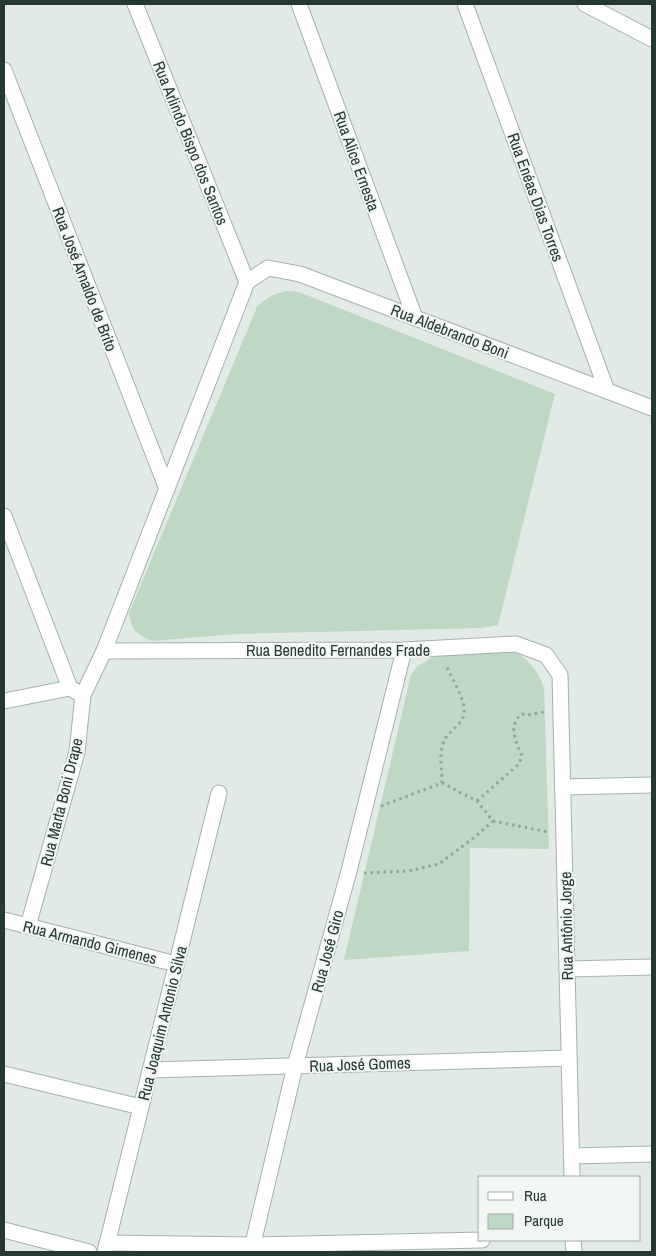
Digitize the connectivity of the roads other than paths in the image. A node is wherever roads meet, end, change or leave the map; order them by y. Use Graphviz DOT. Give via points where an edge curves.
graph roads {
  1 [pos="134,4"];
  2 [pos="299,4"];
  3 [pos="465,4"];
  4 [pos="585,4"];
  5 [pos="651,42"];
  6 [pos="4,70"];
  7 [pos="247,282"];
  8 [pos="415,318"];
  9 [pos="606,391"];
  10 [pos="652,408"];
  11 [pos="167,489"];
  12 [pos="4,516"];
  13 [pos="404,650"];
  14 [pos="104,651"];
  15 [pos="560,675"];
  16 [pos="77,692"];
  17 [pos="4,701"];
  18 [pos="652,785"];
  19 [pos="563,788"];
  20 [pos="219,793"];
  21 [pos="4,920"];
  22 [pos="28,926"];
  23 [pos="176,964"];
  24 [pos="652,967"];
  25 [pos="567,969"];
  26 [pos="569,1058"];
  27 [pos="295,1066"];
  28 [pos="150,1070"];
  29 [pos="4,1074"];
  30 [pos="141,1107"];
  31 [pos="652,1154"];
  32 [pos="571,1156"];
  33 [pos="572,1176"];
  34 [pos="4,1230"];
  35 [pos="478,1240"];
  36 [pos="106,1248"];
  37 [pos="252,1248"];
  38 [pos="89,1252"];
  1 -- 7 [label="street, Rua Arlindo Bispo dos Santos"];
  2 -- 8 [label="street, Rua Alice Ernesta"];
  3 -- 9 [label="street, Rua Enéas Dias Torres"];
  4 -- 5 [label="street"];
  6 -- 11 [label="street, Rua José Arnaldo de Brito"];
  7 -- 8 [label="street, Rua Aldebrando Boni" via="268,268 300,274"];
  7 -- 11 [label="street, Rua Marta Boni Drape"];
  8 -- 9 [label="street, Rua Aldebrando Boni"];
  9 -- 10 [label="street, Rua Aldebrando Boni"];
  11 -- 14 [label="street, Rua Marta Boni Drape"];
  12 -- 16 [label="street"];
  13 -- 14 [label="street, Rua Benedito Fernandes Frade"];
  13 -- 15 [label="street, Rua Benedito Fernandes Frade" via="516,644 546,655"];
  13 -- 27 [label="street, Rua José Giro" via="349,871"];
  14 -- 16 [label="street, Rua Marta Boni Drape"];
  15 -- 19 [label="street, Rua Antônio Jorge"];
  16 -- 17 [label="street"];
  16 -- 22 [label="street, Rua Marta Boni Drape" via="77,752"];
  18 -- 19 [label="street"];
  19 -- 25 [label="street, Rua Antônio Jorge"];
  20 -- 23 [label="street, Rua Joaquim Antonio Silva"];
  21 -- 22 [label="street, Rua Armando Gimenes"];
  22 -- 23 [label="street, Rua Armando Gimenes"];
  23 -- 28 [label="street, Rua Joaquim Antonio Silva"];
  24 -- 25 [label="street"];
  25 -- 26 [label="street, Rua Antônio Jorge"];
  26 -- 27 [label="street, Rua José Gomes"];
  26 -- 32 [label="street, Rua Antônio Jorge"];
  27 -- 28 [label="street, Rua José Gomes"];
  27 -- 37 [label="street, Rua José Giro"];
  28 -- 30 [label="street, Rua Joaquim Antonio Silva"];
  29 -- 30 [label="street"];
  30 -- 36 [label="street, Rua Joaquim Antonio Silva"];
  31 -- 32 [label="street"];
  32 -- 33 [label="street, Rua Antônio Jorge"];
  34 -- 38 [label="street"];
  35 -- 37 [label="street"];
  36 -- 37 [label="street"];
}
